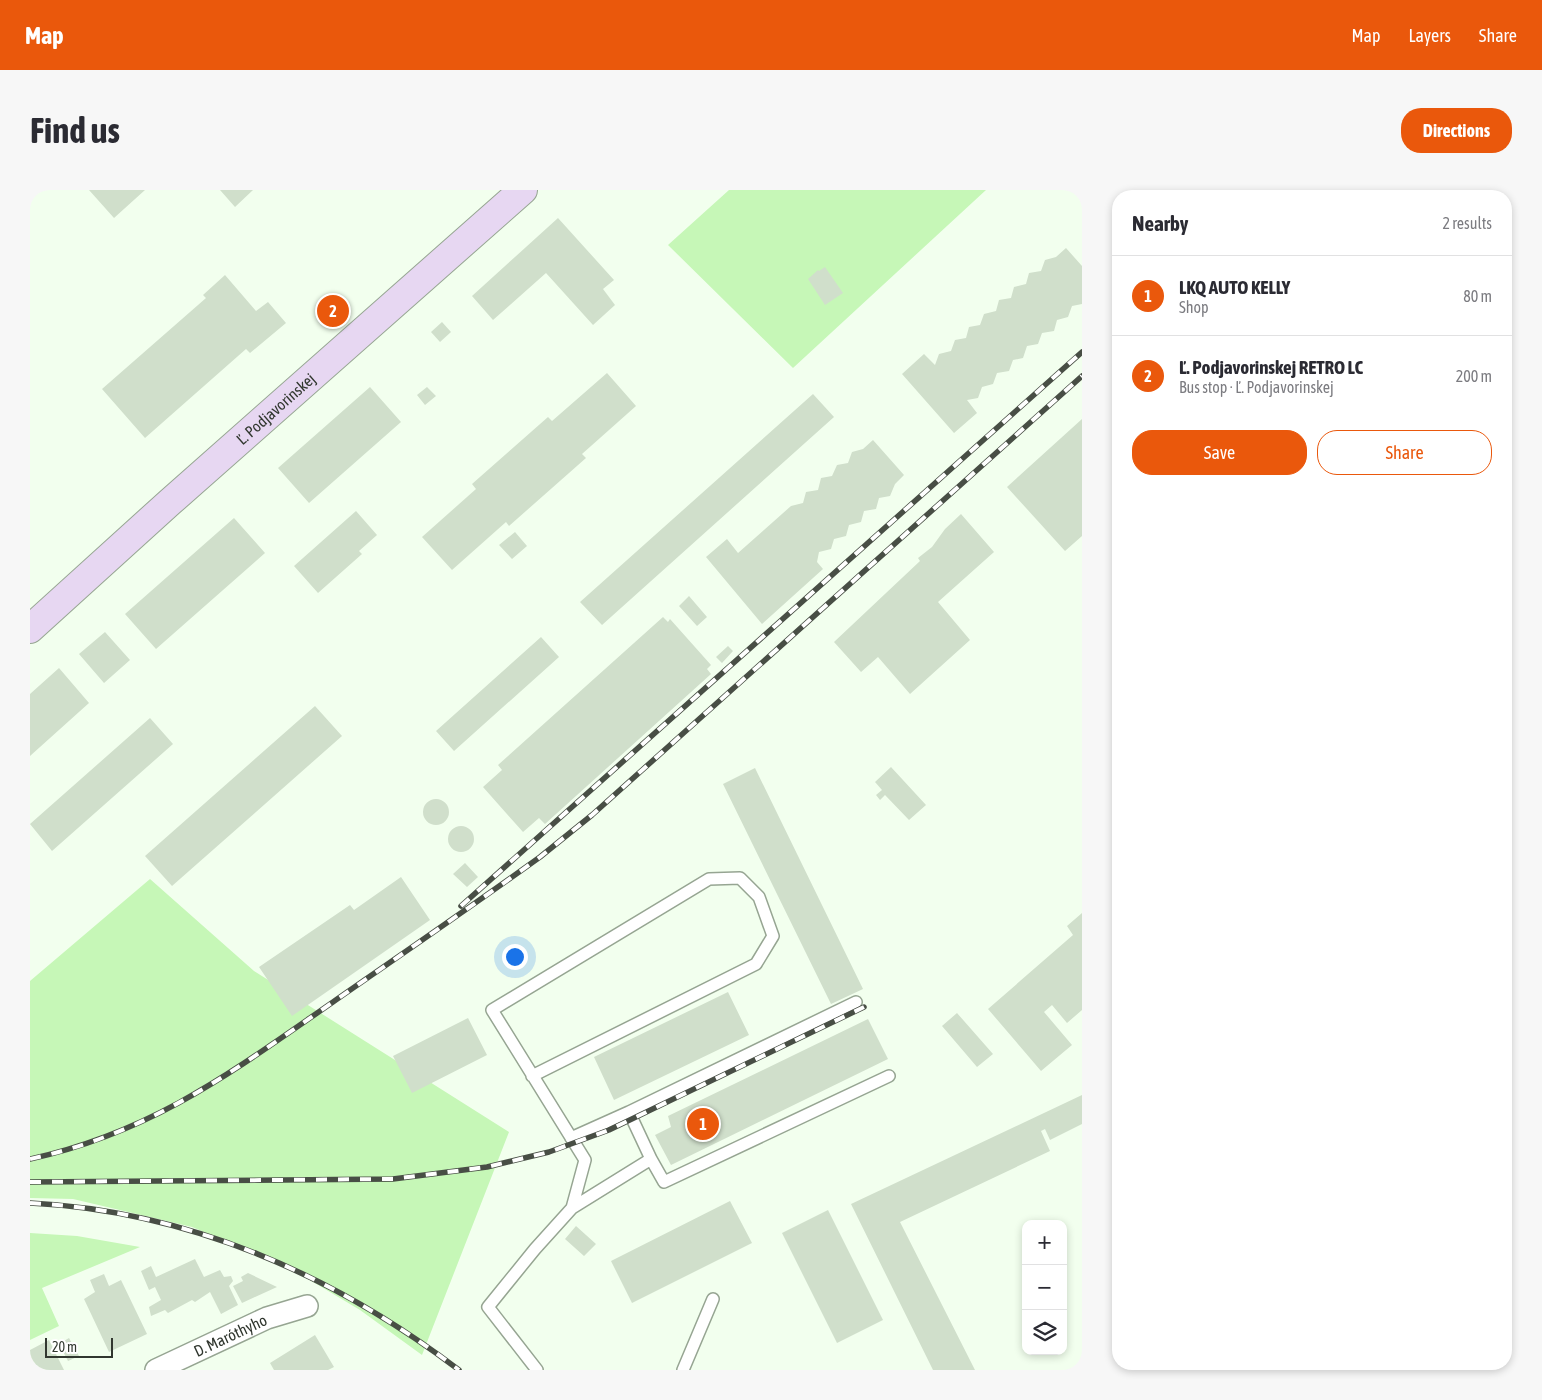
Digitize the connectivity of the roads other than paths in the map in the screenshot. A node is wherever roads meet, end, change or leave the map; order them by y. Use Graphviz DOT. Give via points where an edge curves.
graph roads {
  1 [pos="523,190"];
  2 [pos="30,630"];
  3 [pos="856,1002"];
  4 [pos="532,1076"];
  5 [pos="889,1076"];
  6 [pos="629,1112"];
  7 [pos="571,1138"];
  8 [pos="651,1159"];
  9 [pos="572,1208"];
  10 [pos="713,1299"];
  11 [pos="307,1306"];
  12 [pos="156,1370"];
  13 [pos="537,1370"];
  14 [pos="683,1370"];
  1 -- 2 [label="street, Ľ. Podjavorinskej"];
  3 -- 6 [label="lane"];
  4 -- 4 [label="lane" via="756,964 773,936 759,897 740,878 710,879 492,1010"];
  4 -- 7 [label="lane"];
  5 -- 8 [label="lane" via="664,1182"];
  6 -- 7 [label="lane"];
  6 -- 8 [label="lane"];
  7 -- 9 [label="lane" via="585,1160"];
  8 -- 9 [label="lane"];
  9 -- 13 [label="lane" via="488,1307"];
  10 -- 14 [label="lane"];
  11 -- 12 [label="street, D. Maróthyho" via="267,1318"];
}
